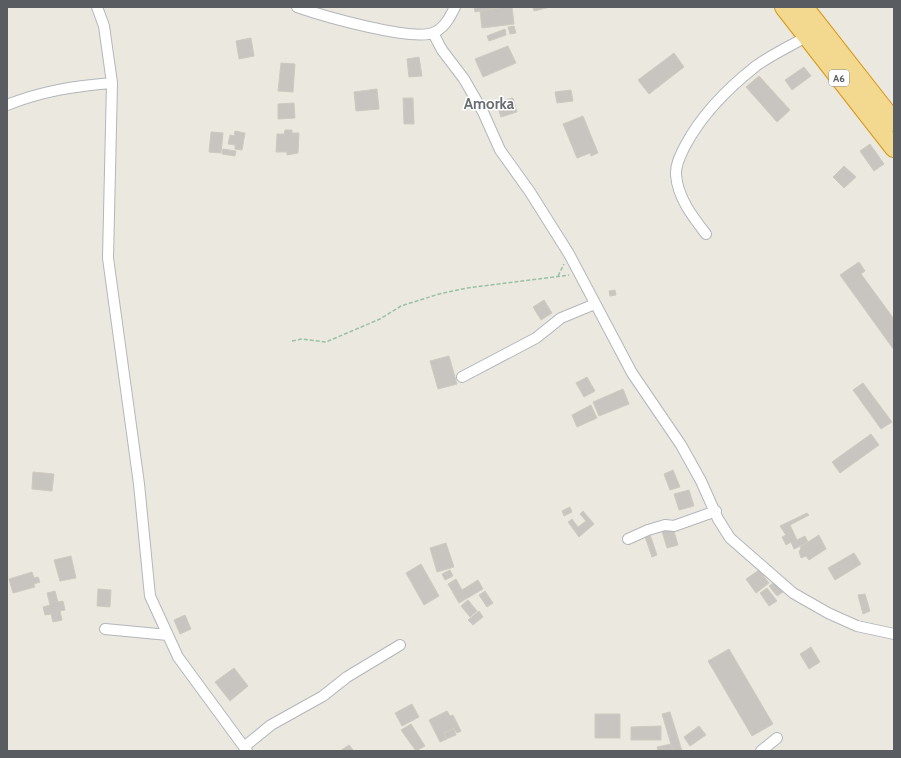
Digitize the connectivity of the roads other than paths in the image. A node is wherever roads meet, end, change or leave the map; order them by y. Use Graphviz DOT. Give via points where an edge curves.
graph roads {
  1 [pos="97,7"];
  2 [pos="297,7"];
  3 [pos="456,7"];
  4 [pos="784,7"];
  5 [pos="804,7"];
  6 [pos="433,33"];
  7 [pos="806,37"];
  8 [pos="112,83"];
  9 [pos="7,105"];
  10 [pos="894,122"];
  11 [pos="894,148"];
  12 [pos="706,234"];
  13 [pos="595,304"];
  14 [pos="462,377"];
  15 [pos="716,512"];
  16 [pos="628,539"];
  17 [pos="105,629"];
  18 [pos="894,634"];
  19 [pos="168,635"];
  20 [pos="400,645"];
  21 [pos="777,738"];
  22 [pos="246,749"];
  23 [pos="761,751"];
  1 -- 8 [label="street" via="104,26"];
  2 -- 6 [label="street" via="327,18 393,32"];
  3 -- 6 [label="street" via="446,25"];
  4 -- 7 [label="highway, A6"];
  5 -- 10 [label="highway, A6"];
  6 -- 13 [label="street" via="442,50 464,78 510,167 530,192 569,254"];
  7 -- 11 [label="highway, A6"];
  7 -- 12 [label="street" via="757,66 720,98 693,132 683,151 675,173 680,192 689,212"];
  8 -- 9 [label="street" via="72,86 39,93"];
  8 -- 19 [label="street" via="108,258 139,484 150,596"];
  13 -- 14 [label="street" via="561,318 536,338"];
  13 -- 15 [label="street" via="632,373 681,445"];
  15 -- 16 [label="street" via="674,526 665,525 648,530"];
  15 -- 18 [label="street" via="730,538 793,593 857,626"];
  17 -- 19 [label="street"];
  19 -- 22 [label="street" via="178,656"];
  20 -- 22 [label="street" via="347,677 323,696 271,725"];
  21 -- 23 [label="street"];
}
